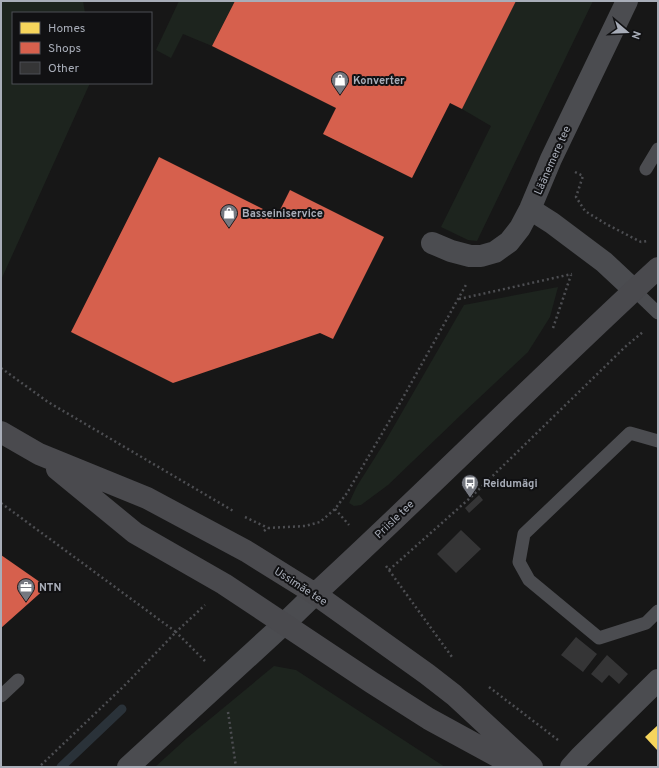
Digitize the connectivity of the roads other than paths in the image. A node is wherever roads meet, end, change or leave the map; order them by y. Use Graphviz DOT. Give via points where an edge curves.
graph roads {
  1 [pos="627,1"];
  2 [pos="658,149"];
  3 [pos="646,168"];
  4 [pos="530,209"];
  5 [pos="432,243"];
  6 [pos="658,268"];
  7 [pos="634,290"];
  8 [pos="658,313"];
  9 [pos="1,432"];
  10 [pos="658,441"];
  11 [pos="39,454"];
  12 [pos="315,594"];
  13 [pos="658,611"];
  14 [pos="284,624"];
  15 [pos="18,680"];
  16 [pos="658,680"];
  17 [pos="1,696"];
  18 [pos="575,762"];
  19 [pos="128,767"];
  20 [pos="517,767"];
  21 [pos="532,767"];
  1 -- 4 [label="street, Läänemere tee" via="551,159"];
  2 -- 3 [label="lane"];
  4 -- 5 [label="street, Läänemere tee" via="509,242 495,252 470,256"];
  4 -- 7 [label="street" via="604,262"];
  6 -- 7 [label="street, Priisle tee"];
  7 -- 8 [label="lane"];
  7 -- 12 [label="street, Priisle tee"];
  9 -- 11 [label="street, Ussimäe tee"];
  10 -- 13 [label="lane" via="630,433 524,534 519,562 530,580 599,638 646,623"];
  11 -- 12 [label="street, Ussimäe tee" via="147,498 246,552"];
  11 -- 14 [label="street, Ussimäe tee" via="136,533 224,584"];
  12 -- 14 [label="street, Priisle tee"];
  12 -- 21 [label="street, Ussimäe tee" via="427,674"];
  14 -- 19 [label="street, Priisle tee"];
  14 -- 20 [label="street, Ussimäe tee" via="429,719"];
  15 -- 17 [label="lane"];
  16 -- 18 [label="street"];
}
